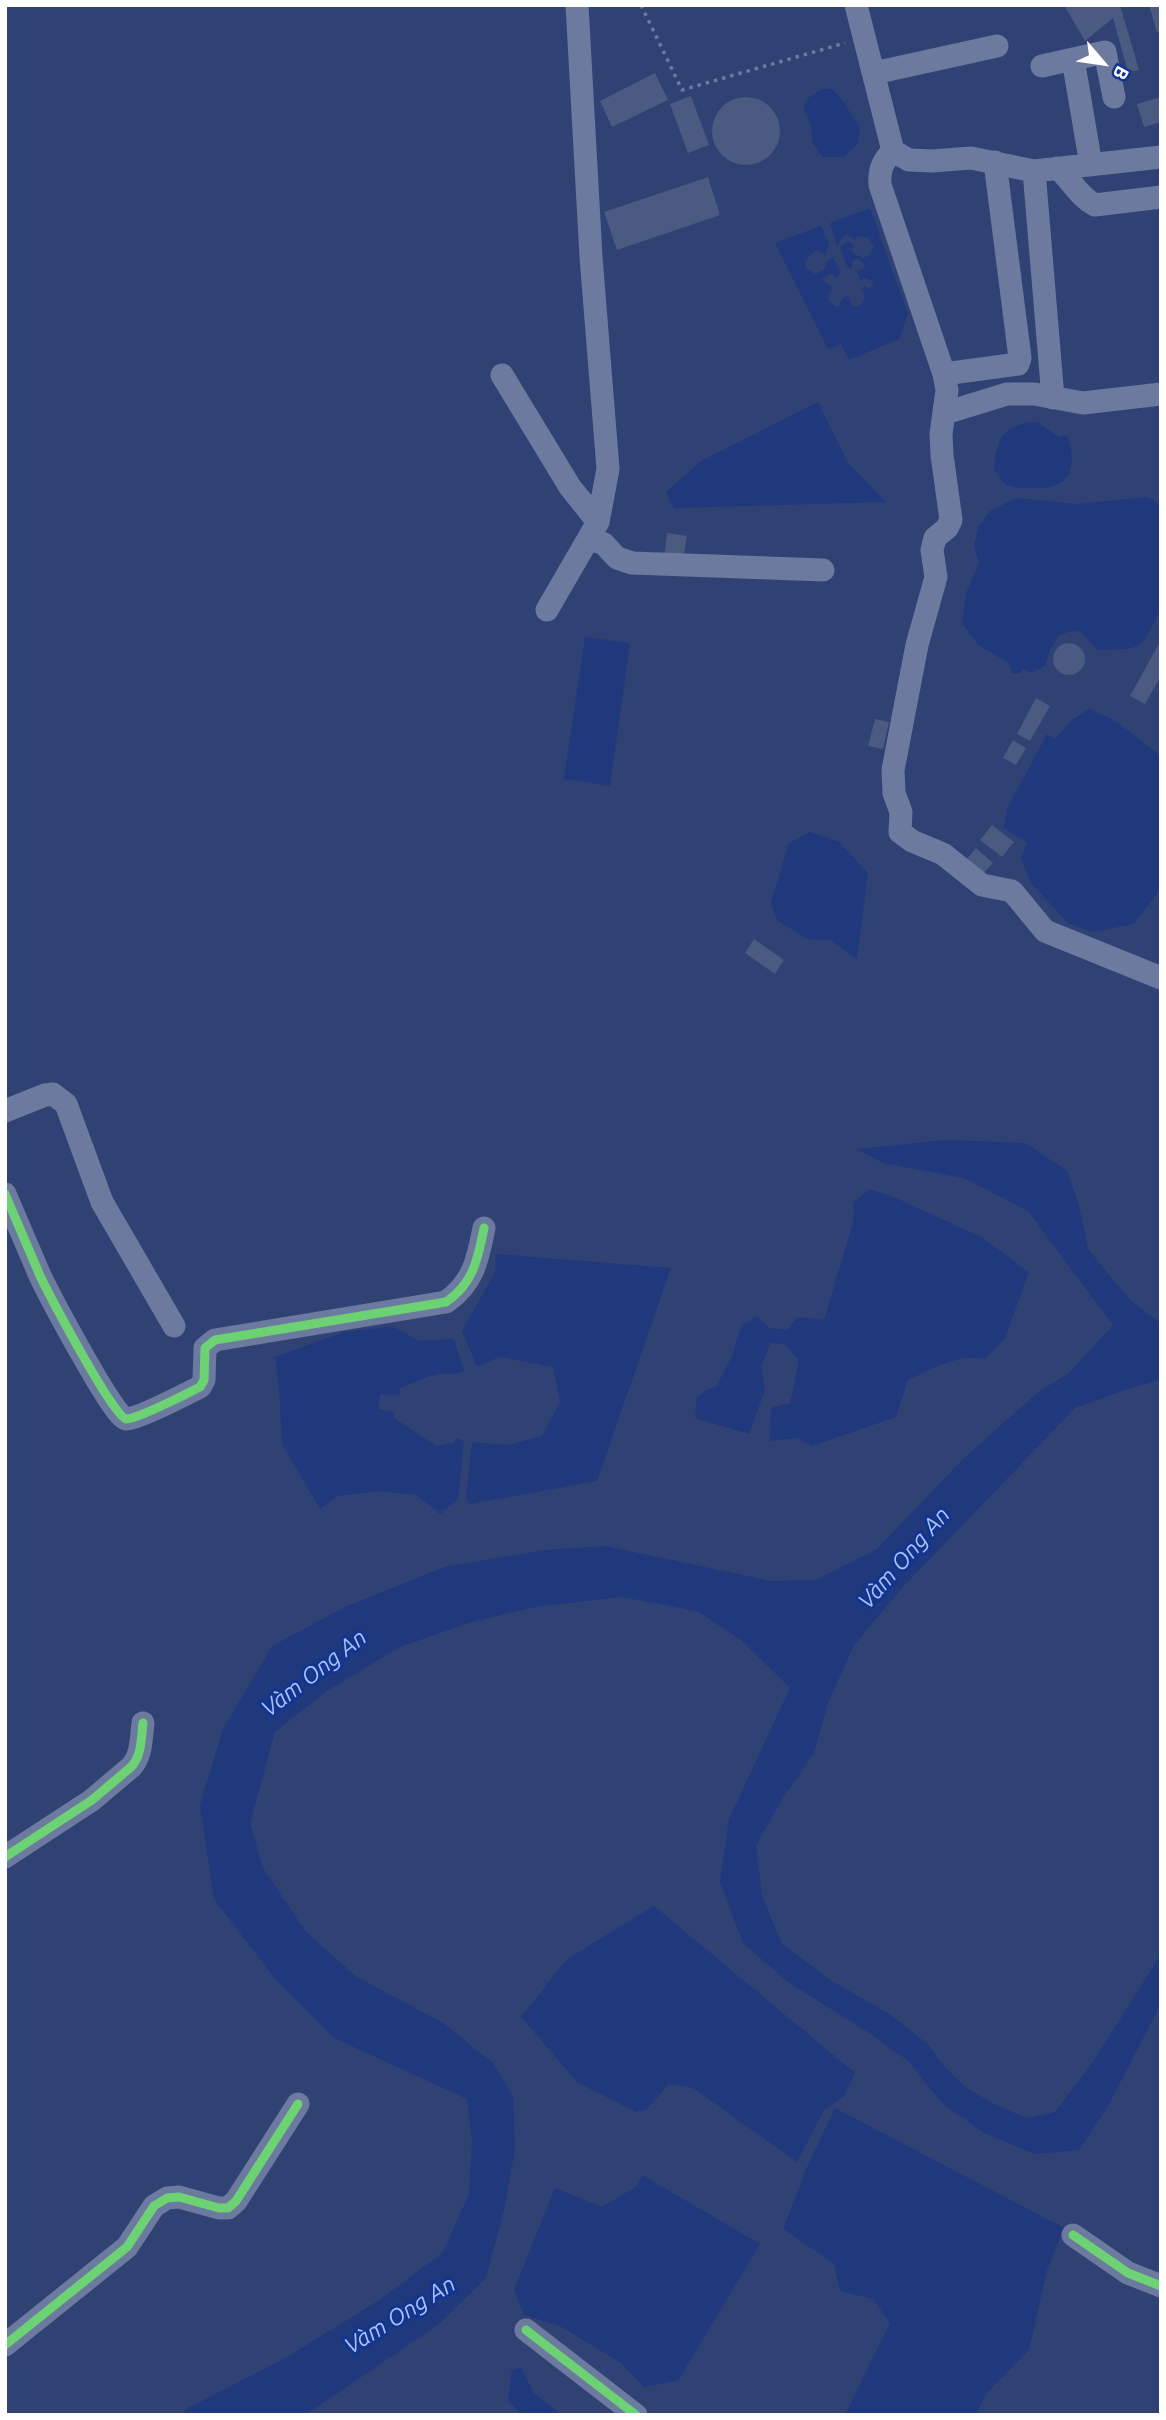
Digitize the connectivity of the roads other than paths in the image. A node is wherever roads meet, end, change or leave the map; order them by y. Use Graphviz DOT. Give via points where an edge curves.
graph roads {
  1 [pos="577,5"];
  2 [pos="856,5"];
  3 [pos="997,46"];
  4 [pos="1073,60"];
  5 [pos="1042,66"];
  6 [pos="874,73"];
  7 [pos="1114,97"];
  8 [pos="893,151"];
  9 [pos="1161,157"];
  10 [pos="995,162"];
  11 [pos="1091,165"];
  12 [pos="1045,170"];
  13 [pos="1161,197"];
  14 [pos="1042,267"];
  15 [pos="1009,270"];
  16 [pos="944,374"];
  17 [pos="502,375"];
  18 [pos="1161,394"];
  19 [pos="1053,398"];
  20 [pos="945,413"];
  21 [pos="594,530"];
  22 [pos="823,570"];
  23 [pos="547,610"];
  24 [pos="1161,978"];
  25 [pos="5,1111"];
  26 [pos="5,1194"];
  27 [pos="484,1228"];
  28 [pos="174,1326"];
  29 [pos="143,1723"];
  30 [pos="5,1857"];
  31 [pos="298,2104"];
  32 [pos="1073,2235"];
  33 [pos="1161,2286"];
  34 [pos="526,2330"];
  35 [pos="5,2345"];
  36 [pos="636,2415"];
  1 -- 21 [label="street" via="608,469"];
  2 -- 6 [label="street"];
  3 -- 6 [label="street"];
  4 -- 5 [label="street"];
  4 -- 7 [label="street" via="1105,52"];
  4 -- 11 [label="street"];
  6 -- 8 [label="street"];
  8 -- 10 [label="street" via="909,160"];
  8 -- 16 [label="street" via="880,168 880,186"];
  9 -- 11 [label="street"];
  10 -- 12 [label="street"];
  10 -- 15 [label="street"];
  11 -- 12 [label="street"];
  12 -- 13 [label="street" via="1063,173 1085,200 1095,205"];
  12 -- 14 [label="street"];
  14 -- 15 [label="street"];
  14 -- 19 [label="street"];
  15 -- 16 [label="street" via="1018,364"];
  16 -- 20 [label="street"];
  17 -- 21 [label="street"];
  18 -- 19 [label="street" via="1083,403"];
  19 -- 20 [label="street" via="1007,394"];
  20 -- 24 [label="street" via="942,455 951,520 935,538 932,550 936,577 917,645 893,770 900,832 943,854 982,885 1012,891 1045,930"];
  21 -- 22 [label="street" via="617,558 632,563"];
  21 -- 23 [label="street"];
  25 -- 28 [label="street" via="53,1094 66,1104 102,1202"];
  26 -- 27 [label="street" via="42,1280 107,1398 125,1419 200,1387 205,1348 215,1340 446,1302 478,1263"];
  29 -- 30 [label="street" via="139,1754 131,1767 92,1800"];
  31 -- 35 [label="street" via="228,2208 167,2198 154,2206 127,2247"];
  32 -- 33 [label="street" via="1128,2273"];
  34 -- 36 [label="street"];
}
